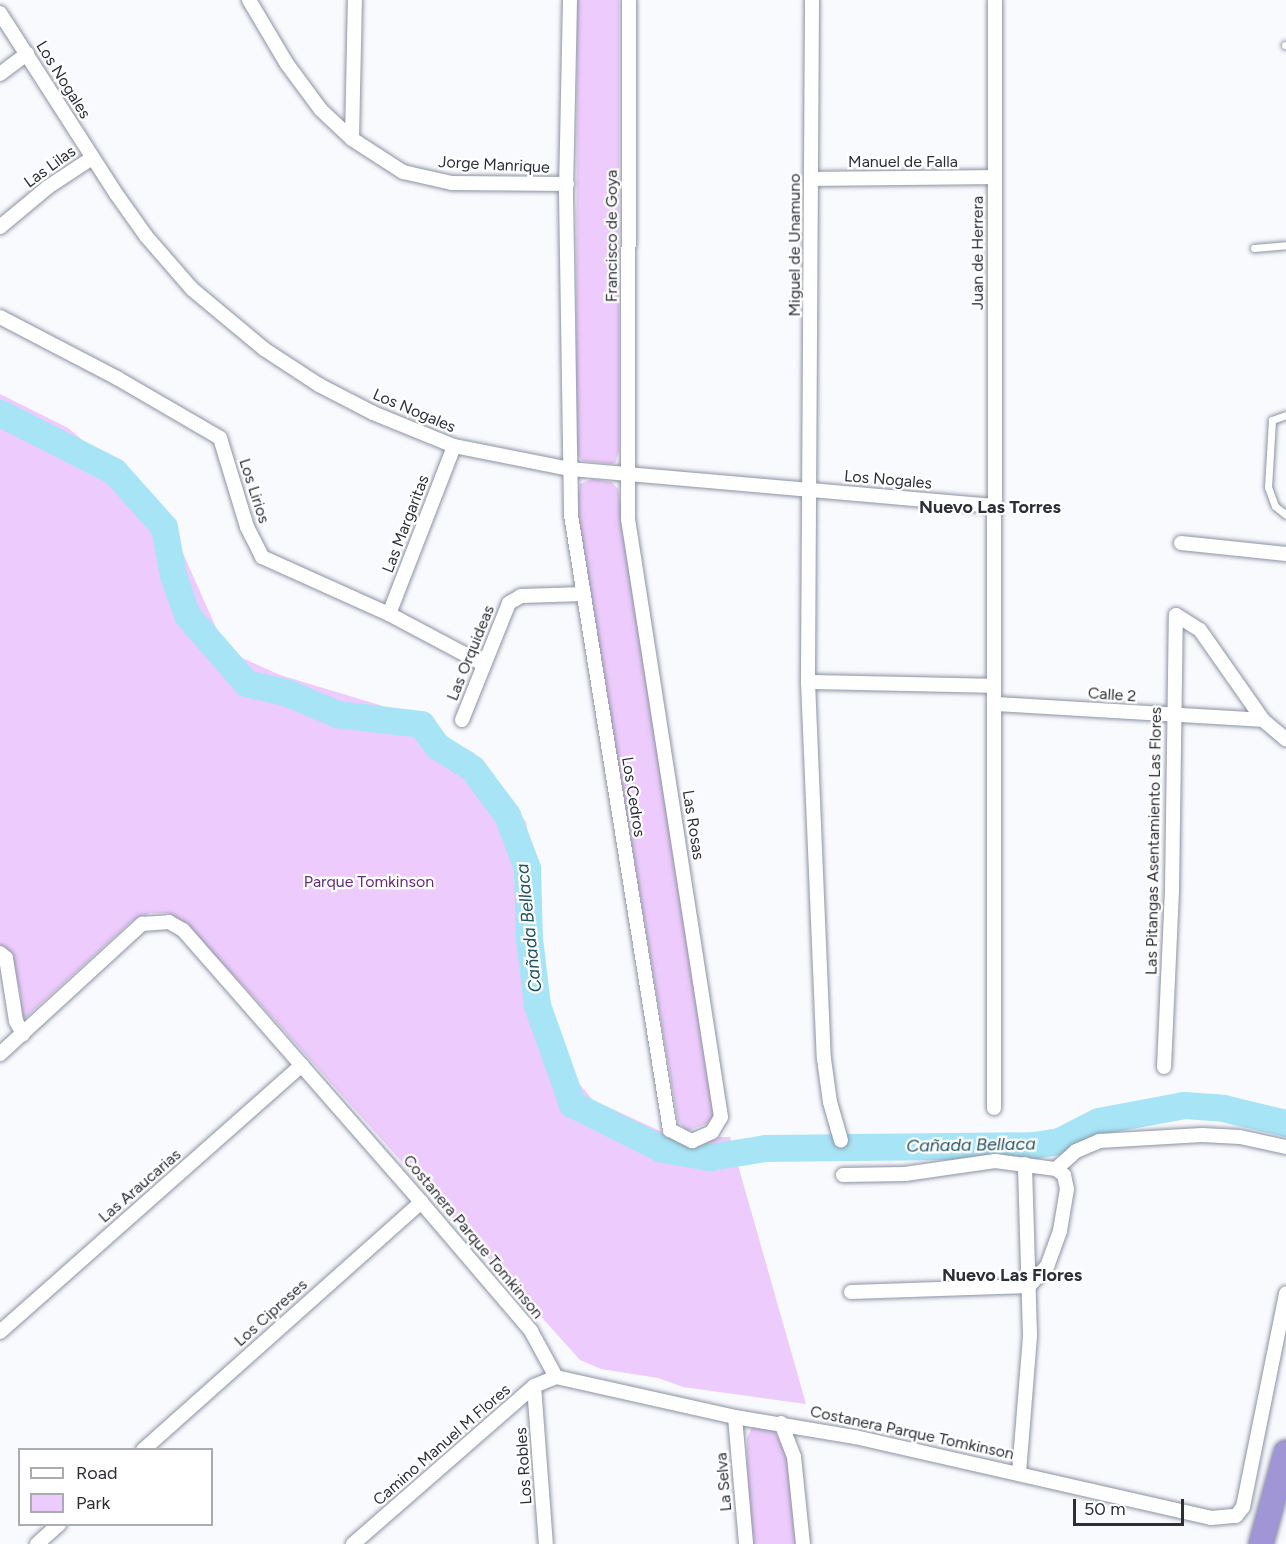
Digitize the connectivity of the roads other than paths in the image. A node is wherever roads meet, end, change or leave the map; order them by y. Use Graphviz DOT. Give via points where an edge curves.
graph roads {
  1 [pos="249,0"];
  2 [pos="355,0"];
  3 [pos="570,0"];
  4 [pos="629,0"];
  5 [pos="812,0"];
  6 [pos="995,0"];
  7 [pos="0,13"];
  8 [pos="27,54"];
  9 [pos="0,74"];
  10 [pos="352,139"];
  11 [pos="93,158"];
  12 [pos="994,177"];
  13 [pos="812,179"];
  14 [pos="567,184"];
  15 [pos="0,227"];
  16 [pos="1286,245"];
  17 [pos="1254,248"];
  18 [pos="0,318"];
  19 [pos="1286,415"];
  20 [pos="454,446"];
  21 [pos="570,469"];
  22 [pos="627,473"];
  23 [pos="809,490"];
  24 [pos="995,506"];
  25 [pos="1286,515"];
  26 [pos="1181,543"];
  27 [pos="1286,554"];
  28 [pos="584,594"];
  29 [pos="389,615"];
  30 [pos="483,664"];
  31 [pos="808,682"];
  32 [pos="994,686"];
  33 [pos="995,704"];
  34 [pos="1173,715"];
  35 [pos="462,720"];
  36 [pos="1263,720"];
  37 [pos="1286,739"];
  38 [pos="0,953"];
  39 [pos="23,1034"];
  40 [pos="0,1054"];
  41 [pos="302,1065"];
  42 [pos="1164,1067"];
  43 [pos="994,1108"];
  44 [pos="670,1130"];
  45 [pos="841,1140"];
  46 [pos="1286,1147"];
  47 [pos="1025,1164"];
  48 [pos="1056,1169"];
  49 [pos="843,1175"];
  50 [pos="421,1202"];
  51 [pos="1029,1286"];
  52 [pos="851,1292"];
  53 [pos="1286,1293"];
  54 [pos="0,1332"];
  55 [pos="556,1377"];
  56 [pos="534,1386"];
  57 [pos="735,1417"];
  58 [pos="781,1423"];
  59 [pos="144,1448"];
  60 [pos="1286,1452"];
  61 [pos="1019,1473"];
  62 [pos="56,1526"];
  63 [pos="37,1544"];
  64 [pos="353,1544"];
  65 [pos="546,1544"];
  66 [pos="746,1544"];
  67 [pos="803,1544"];
  68 [pos="1261,1544"];
  1 -- 10 [label="street, Jorge Manrique" via="287,64 321,110"];
  2 -- 10 [label="street"];
  3 -- 14 [label="street"];
  4 -- 22 [label="street, Francisco de Goya"];
  5 -- 13 [label="street, Miguel de Unamuno"];
  6 -- 12 [label="street, Juan de Herrera"];
  7 -- 8 [label="street, Los Nogales"];
  8 -- 9 [label="street"];
  8 -- 11 [label="street, Los Nogales"];
  10 -- 14 [label="street, Jorge Manrique" via="403,172 430,179 491,185"];
  11 -- 15 [label="street, Las Lilas" via="48,187"];
  11 -- 20 [label="street, Los Nogales" via="146,236 192,289 228,321 319,385"];
  12 -- 13 [label="street, Manuel de Falla"];
  12 -- 24 [label="street, Juan de Herrera"];
  13 -- 23 [label="street, Miguel de Unamuno"];
  14 -- 21 [label="street"];
  16 -- 17 [label="lane"];
  18 -- 29 [label="street, Los Lirios" via="212,431 220,438 247,527 262,557"];
  19 -- 25 [label="lane" via="1272,420 1268,487 1275,506"];
  20 -- 21 [label="street, Los Nogales"];
  20 -- 29 [label="street, Las Margaritas"];
  21 -- 22 [label="street, Los Nogales"];
  21 -- 28 [label="street, Los Cedros" via="571,515"];
  22 -- 23 [label="street, Los Nogales"];
  22 -- 44 [label="street, Las Rosas" via="628,519 721,1117 712,1132 692,1142"];
  23 -- 24 [label="street, Los Nogales"];
  23 -- 31 [label="street, Miguel de Unamuno"];
  24 -- 32 [label="street, Juan de Herrera"];
  26 -- 27 [label="street"];
  28 -- 30 [label="street, Las Orquideas" via="513,598 504,609"];
  28 -- 44 [label="street, Los Cedros"];
  29 -- 30 [label="street, Los Lirios"];
  30 -- 35 [label="street, Las Orquideas"];
  31 -- 32 [label="street"];
  31 -- 45 [label="street, Miguel de Unamuno" via="824,1059"];
  32 -- 33 [label="street, Juan de Herrera"];
  33 -- 34 [label="street, Calle 2"];
  33 -- 43 [label="street, Juan de Herrera"];
  34 -- 36 [label="street, Calle 2"];
  34 -- 36 [label="street, Las Pitangas Asentamiento Las Flores" via="1176,615 1200,630"];
  34 -- 42 [label="street, Las Pitangas Asentamiento Las Flores" via="1172,891"];
  36 -- 37 [label="street"];
  38 -- 39 [label="street" via="6,958 16,1021"];
  39 -- 40 [label="street, Costanera Parque Tomkinson"];
  39 -- 41 [label="street, Costanera Parque Tomkinson" via="142,924 169,922 183,930"];
  41 -- 50 [label="street, Costanera Parque Tomkinson"];
  41 -- 54 [label="street, Las Araucarias"];
  46 -- 48 [label="street" via="1240,1137 1099,1141 1077,1151"];
  47 -- 48 [label="street"];
  47 -- 49 [label="street" via="984,1162 904,1174"];
  47 -- 51 [label="street"];
  48 -- 51 [label="street" via="1064,1175 1067,1189 1060,1232 1047,1266"];
  50 -- 55 [label="street, Costanera Parque Tomkinson" via="531,1331"];
  50 -- 59 [label="street, Los Cipreses"];
  51 -- 52 [label="street"];
  51 -- 61 [label="street" via="1030,1366"];
  53 -- 61 [label="street, Costanera Parque Tomkinson" via="1245,1497 1236,1516 1211,1518"];
  55 -- 56 [label="street, Camino Manuel M Flores"];
  55 -- 57 [label="street, Costanera Parque Tomkinson"];
  56 -- 64 [label="street, Camino Manuel M Flores"];
  56 -- 65 [label="street, Los Robles"];
  57 -- 58 [label="street, Costanera Parque Tomkinson"];
  57 -- 66 [label="street, La Selva"];
  58 -- 61 [label="street, Costanera Parque Tomkinson"];
  58 -- 67 [label="street" via="794,1457"];
  60 -- 68 [label="highway"];
  62 -- 63 [label="street"];
}
